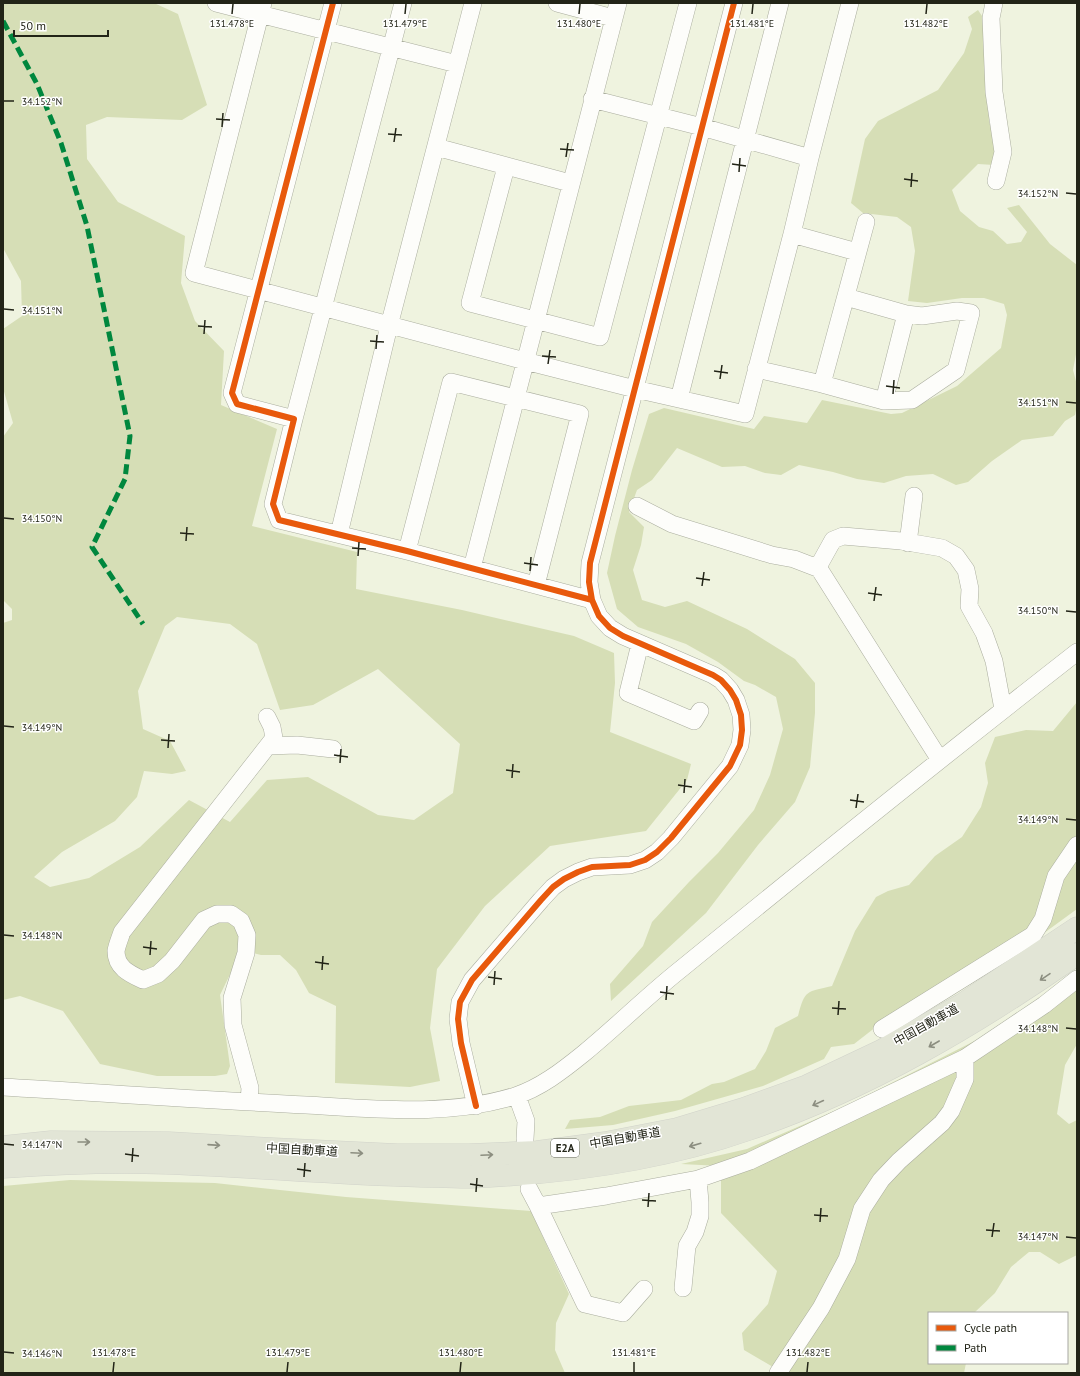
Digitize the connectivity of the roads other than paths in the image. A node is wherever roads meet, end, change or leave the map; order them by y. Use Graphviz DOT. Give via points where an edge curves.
graph roads {
  1 [pos="216,3"];
  2 [pos="333,3"];
  3 [pos="403,3"];
  4 [pos="473,3"];
  5 [pos="557,3"];
  6 [pos="688,3"];
  7 [pos="734,3"];
  8 [pos="780,3"];
  9 [pos="850,3"];
  10 [pos="994,3"];
  11 [pos="262,9"];
  12 [pos="615,11"];
  13 [pos="326,31"];
  14 [pos="391,48"];
  15 [pos="457,64"];
  16 [pos="592,99"];
  17 [pos="658,117"];
  18 [pos="702,127"];
  19 [pos="745,139"];
  20 [pos="436,147"];
  21 [pos="810,158"];
  22 [pos="506,167"];
  23 [pos="996,181"];
  24 [pos="570,184"];
  25 [pos="866,222"];
  26 [pos="792,234"];
  27 [pos="858,252"];
  28 [pos="259,291"];
  29 [pos="846,297"];
  30 [pos="324,307"];
  31 [pos="906,314"];
  32 [pos="536,320"];
  33 [pos="390,326"];
  34 [pos="525,361"];
  35 [pos="756,369"];
  36 [pos="822,384"];
  37 [pos="635,389"];
  38 [pos="515,399"];
  39 [pos="679,399"];
  40 [pos="884,401"];
  41 [pos="294,419"];
  42 [pos="914,496"];
  43 [pos="637,506"];
  44 [pos="339,534"];
  45 [pos="908,543"];
  46 [pos="407,551"];
  47 [pos="472,568"];
  48 [pos="820,569"];
  49 [pos="536,585"];
  50 [pos="592,600"];
  51 [pos="640,644"];
  52 [pos="1077,652"];
  53 [pos="1003,709"];
  54 [pos="700,711"];
  55 [pos="267,717"];
  56 [pos="268,746"];
  57 [pos="333,749"];
  58 [pos="940,760"];
  59 [pos="1077,844"];
  60 [pos="1077,928"];
  61 [pos="1077,954"];
  62 [pos="1077,979"];
  63 [pos="882,1029"];
  64 [pos="965,1058"];
  65 [pos="3,1087"];
  66 [pos="517,1096"];
  67 [pos="249,1102"];
  68 [pos="476,1106"];
  69 [pos="525,1139"];
  70 [pos="3,1147"];
  71 [pos="3,1167"];
  72 [pos="698,1179"];
  73 [pos="529,1189"];
  74 [pos="538,1206"];
  75 [pos="683,1288"];
  76 [pos="644,1289"];
  77 [pos="778,1373"];
  1 -- 11 [label="street"];
  2 -- 13 [label="street"];
  3 -- 14 [label="street"];
  4 -- 15 [label="street"];
  5 -- 12 [label="street"];
  6 -- 17 [label="street"];
  7 -- 18 [label="street"];
  8 -- 19 [label="street"];
  9 -- 21 [label="street"];
  10 -- 23 [label="street" via="991,18 994,92 1003,152"];
  11 -- 13 [label="street"];
  11 -- 28 [label="street" via="194,273"];
  12 -- 16 [label="street"];
  13 -- 14 [label="street"];
  13 -- 28 [label="street"];
  14 -- 15 [label="street"];
  14 -- 30 [label="street"];
  15 -- 20 [label="street"];
  16 -- 17 [label="street"];
  16 -- 24 [label="street"];
  17 -- 18 [label="street"];
  17 -- 32 [label="street" via="600,337"];
  18 -- 19 [label="street"];
  18 -- 37 [label="street"];
  19 -- 21 [label="street"];
  19 -- 39 [label="street"];
  20 -- 22 [label="street"];
  20 -- 33 [label="street"];
  21 -- 26 [label="street"];
  22 -- 24 [label="street"];
  22 -- 32 [label="street" via="470,303"];
  24 -- 32 [label="street"];
  25 -- 27 [label="street"];
  26 -- 27 [label="street"];
  26 -- 35 [label="street"];
  27 -- 29 [label="street"];
  28 -- 30 [label="street"];
  28 -- 41 [label="street" via="232,393 237,404"];
  29 -- 31 [label="street"];
  29 -- 36 [label="street"];
  30 -- 33 [label="street"];
  30 -- 41 [label="street"];
  31 -- 40 [label="street"];
  31 -- 40 [label="street" via="922,316 957,311 971,313 956,370 912,400"];
  32 -- 34 [label="street"];
  33 -- 34 [label="street"];
  33 -- 44 [label="street"];
  34 -- 37 [label="street"];
  34 -- 38 [label="street"];
  35 -- 36 [label="street"];
  35 -- 39 [label="street" via="745,414"];
  36 -- 40 [label="street"];
  37 -- 39 [label="street"];
  37 -- 50 [label="street" via="590,564"];
  38 -- 46 [label="street" via="451,382"];
  38 -- 47 [label="street"];
  38 -- 49 [label="street" via="580,414"];
  41 -- 44 [label="street" via="274,504 279,520"];
  42 -- 45 [label="street"];
  43 -- 48 [label="street" via="672,524 772,555 794,558"];
  44 -- 46 [label="street"];
  45 -- 48 [label="street" via="843,536 833,540 818,567"];
  45 -- 53 [label="street" via="942,548 956,556 966,570 970,589 969,606 984,633 994,661"];
  46 -- 47 [label="street"];
  47 -- 49 [label="street"];
  48 -- 58 [label="street"];
  49 -- 50 [label="street"];
  50 -- 51 [label="street" via="599,616 610,628"];
  51 -- 54 [label="street" via="628,693 694,721"];
  51 -- 68 [label="street" via="721,680 736,700 741,715 740,745 730,766 657,852 645,860 630,865 592,867 564,879 541,900 472,980 460,1002 458,1019"];
  52 -- 53 [label="street"];
  53 -- 58 [label="street"];
  55 -- 56 [label="street" via="274,738"];
  56 -- 57 [label="street" via="297,745"];
  56 -- 67 [label="street" via="122,932 116,951 119,964 129,974 143,980 158,974 172,961 204,920 217,914 231,914 241,921 247,935 246,953 232,998 233,1025 250,1088"];
  58 -- 66 [label="street" via="677,972 563,1070"];
  59 -- 63 [label="street" via="1056,876 1043,919 1033,935"];
  70 -- 60 [label="highway, 中国自動車道 / E2A, one-way" via="51,1142 169,1142 389,1154 469,1155 537,1152 605,1143 669,1130 743,1109 807,1086 881,1051 963,1004"];
  61 -- 71 [label="highway, 中国自動車道 / E2A, one-way" via="975,1021 890,1069 809,1107 747,1130 684,1148 606,1164 470,1177 168,1163 118,1162"];
  62 -- 64 [label="street" via="1044,1005"];
  64 -- 72 [label="street" via="750,1161"];
  64 -- 77 [label="street" via="965,1079 951,1111 942,1123 881,1180 862,1209 847,1259 821,1308"];
  65 -- 67 [label="street"];
  66 -- 68 [label="street"];
  66 -- 69 [label="street" via="526,1121"];
  67 -- 68 [label="street" via="419,1110"];
  72 -- 74 [label="street"];
  72 -- 75 [label="street" via="700,1216 687,1246"];
  73 -- 74 [label="street"];
  74 -- 76 [label="street" via="585,1304 624,1313"];
}
